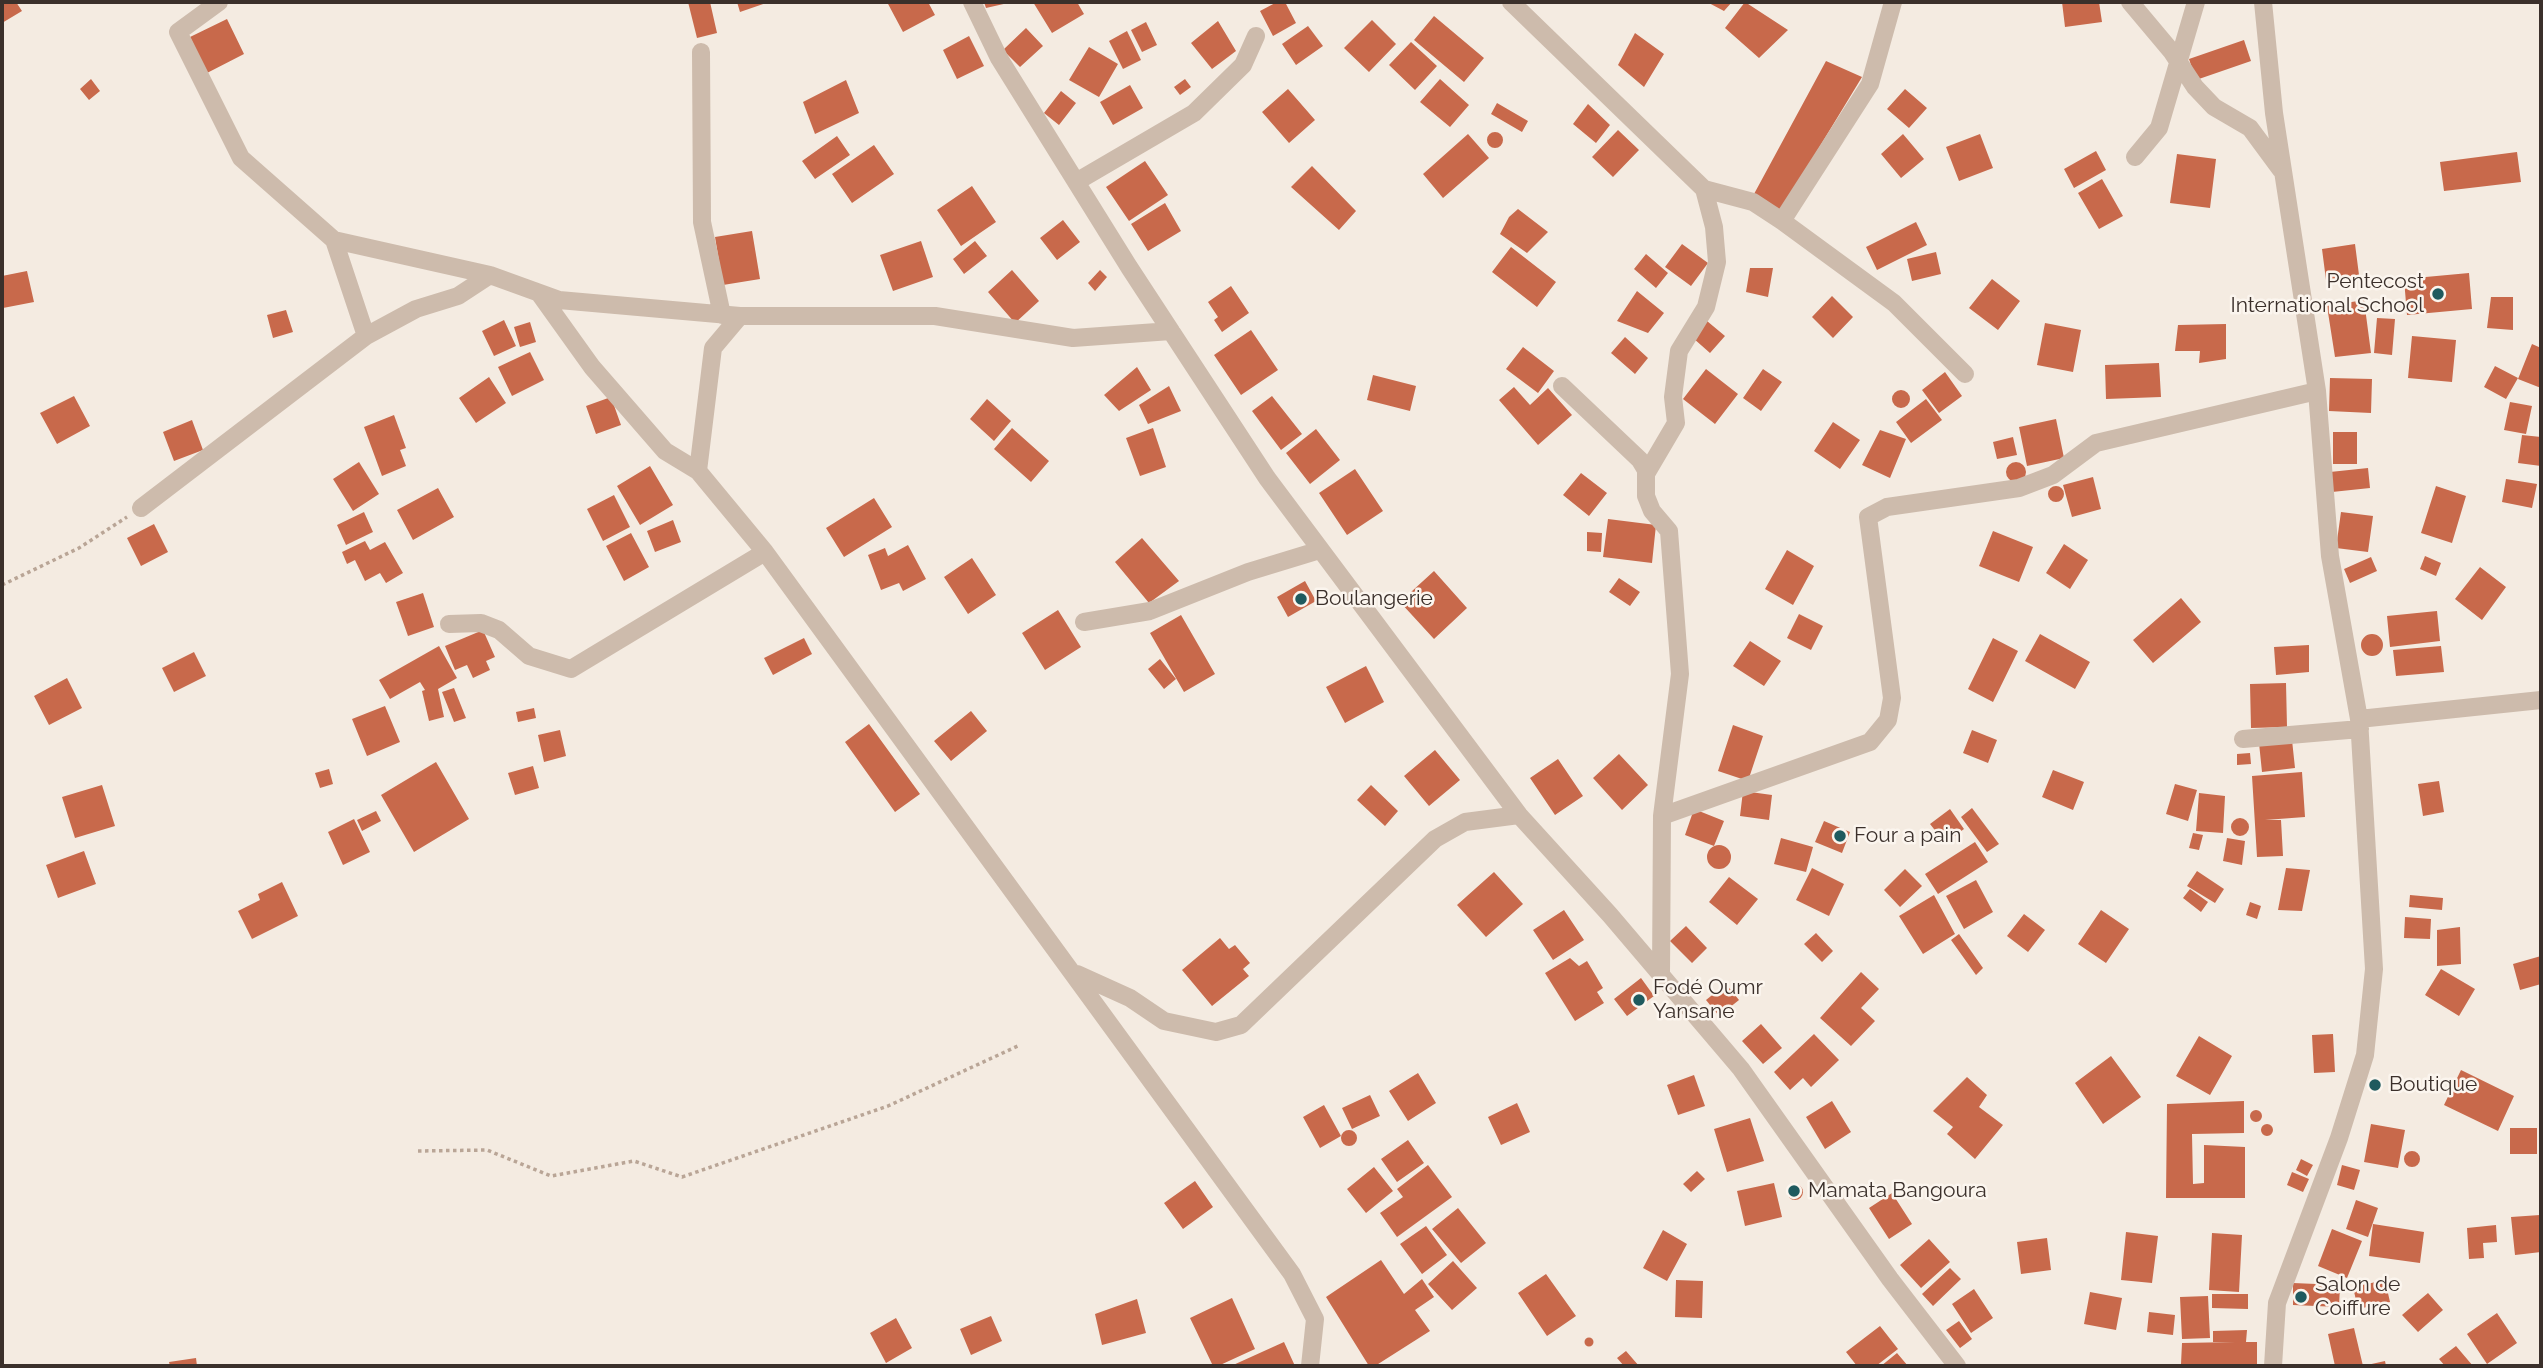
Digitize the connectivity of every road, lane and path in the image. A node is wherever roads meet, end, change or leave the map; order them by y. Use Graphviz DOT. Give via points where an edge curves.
graph roads {
  1 [pos="219,2"];
  2 [pos="972,2"];
  3 [pos="1511,2"];
  4 [pos="1894,2"];
  5 [pos="2130,2"];
  6 [pos="2196,2"];
  7 [pos="2263,2"];
  8 [pos="1256,36"];
  9 [pos="701,52"];
  10 [pos="2179,62"];
  11 [pos="2135,157"];
  12 [pos="2283,173"];
  13 [pos="1076,182"];
  14 [pos="1704,189"];
  15 [pos="1782,221"];
  16 [pos="334,240"];
  17 [pos="490,275"];
  18 [pos="538,291"];
  19 [pos="731,316"];
  20 [pos="1171,331"];
  21 [pos="366,336"];
  22 [pos="1965,374"];
  23 [pos="1562,386"];
  24 [pos="2317,391"];
  25 [pos="698,471"];
  26 [pos="1646,474"];
  27 [pos="141,508"];
  28 [pos="1320,550"];
  29 [pos="765,552"];
  30 [pos="2,585"];
  31 [pos="1084,622"];
  32 [pos="449,624"];
  33 [pos="2541,701"];
  34 [pos="2359,724"];
  35 [pos="2243,739"];
  36 [pos="1519,815"];
  37 [pos="1662,816"];
  38 [pos="1075,973"];
  39 [pos="1661,975"];
  40 [pos="1020,1045"];
  41 [pos="418,1151"];
  42 [pos="1310,1366"];
  43 [pos="1957,1366"];
  44 [pos="2273,1366"];
  1 -- 16 [label="street" via="178,32 241,158"];
  2 -- 13 [label="street" via="999,58"];
  3 -- 14 [label="street"];
  4 -- 15 [label="street" via="1870,84"];
  5 -- 10 [label="street"];
  6 -- 10 [label="street"];
  7 -- 12 [label="street"];
  8 -- 13 [label="street" via="1242,65 1195,113"];
  9 -- 19 [label="street" via="702,222"];
  10 -- 11 [label="street" via="2159,128"];
  10 -- 12 [label="street" via="2214,107 2250,128"];
  12 -- 24 [label="street"];
  13 -- 20 [label="street"];
  14 -- 15 [label="street" via="1753,202"];
  14 -- 26 [label="street" via="1717,262 1706,307 1679,351 1673,397 1676,423"];
  15 -- 22 [label="street" via="1894,303"];
  16 -- 17 [label="street"];
  16 -- 21 [label="street"];
  17 -- 18 [label="street"];
  17 -- 21 [label="street" via="457,296 416,309"];
  18 -- 19 [label="street" via="559,300"];
  18 -- 25 [label="street" via="592,367 665,451"];
  19 -- 20 [label="street" via="935,316 1073,338"];
  19 -- 25 [label="street" via="713,348"];
  20 -- 28 [label="street"];
  21 -- 27 [label="street"];
  23 -- 26 [label="street" via="1640,460"];
  24 -- 34 [label="street" via="2330,556"];
  24 -- 37 [label="street" via="2096,443 2053,475 2019,488 1887,506 1868,517 1892,698 1888,720 1870,742"];
  25 -- 29 [label="street"];
  26 -- 37 [label="street" via="1646,496 1652,511 1669,531 1680,674"];
  27 -- 30 [label="path" via="79,548"];
  28 -- 31 [label="street" via="1248,572 1150,611"];
  28 -- 36 [label="street"];
  29 -- 32 [label="street" via="571,669 528,656 499,630 481,623"];
  29 -- 38 [label="street"];
  33 -- 34 [label="street"];
  34 -- 35 [label="street"];
  34 -- 44 [label="street" via="2374,969 2365,1055 2277,1303"];
  36 -- 38 [label="street" via="1465,822 1434,839 1241,1025 1216,1032 1164,1021 1130,998"];
  36 -- 39 [label="street"];
  37 -- 39 [label="street"];
  38 -- 42 [label="street" via="1292,1274 1315,1319"];
  39 -- 43 [label="street" via="1741,1069"];
  40 -- 41 [label="path" via="888,1106 681,1177 634,1161 551,1176 487,1150"];
}
